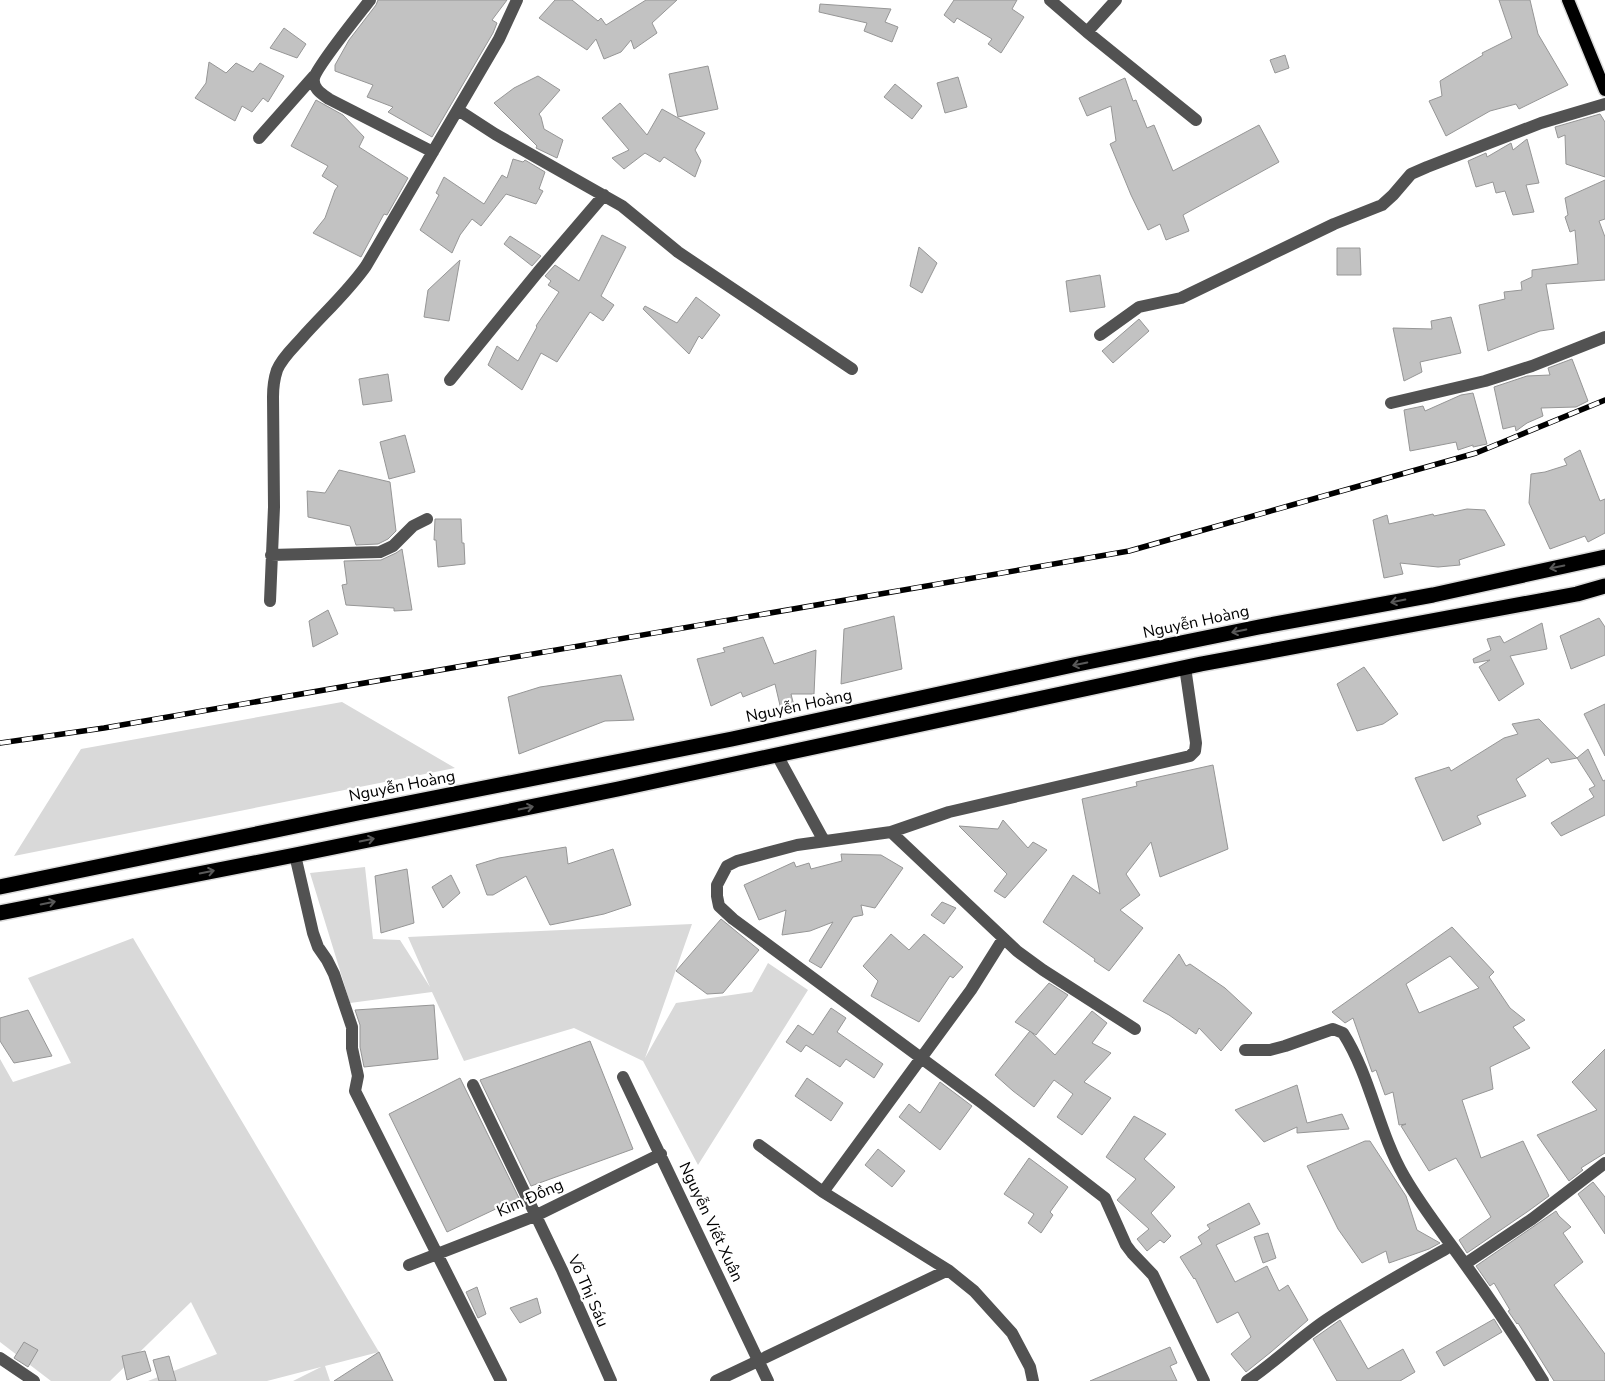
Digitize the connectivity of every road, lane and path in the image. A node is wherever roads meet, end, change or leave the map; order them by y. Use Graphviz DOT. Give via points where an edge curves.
graph roads {
  1 [pos="370,0"];
  2 [pos="517,0"];
  3 [pos="1050,0"];
  4 [pos="1116,0"];
  5 [pos="1568,0"];
  6 [pos="1087,32"];
  7 [pos="314,76"];
  8 [pos="1605,90"];
  9 [pos="1605,104"];
  10 [pos="458,110"];
  11 [pos="1196,120"];
  12 [pos="259,138"];
  13 [pos="433,152"];
  14 [pos="604,196"];
  15 [pos="1100,335"];
  16 [pos="1605,337"];
  17 [pos="852,369"];
  18 [pos="450,380"];
  19 [pos="1391,403"];
  20 [pos="427,519"];
  21 [pos="272,554"];
  22 [pos="1605,557"];
  23 [pos="1605,586"];
  24 [pos="270,601"];
  25 [pos="1185,668"];
  26 [pos="777,755"];
  27 [pos="891,832"];
  28 [pos="824,841"];
  29 [pos="295,855"];
  30 [pos="0,887"];
  31 [pos="0,913"];
  32 [pos="1003,939"];
  33 [pos="1135,1029"];
  34 [pos="1245,1050"];
  35 [pos="921,1058"];
  36 [pos="623,1076"];
  37 [pos="473,1085"];
  38 [pos="759,1145"];
  39 [pos="661,1154"];
  40 [pos="1605,1163"];
  41 [pos="823,1192"];
  42 [pos="535,1216"];
  43 [pos="1450,1246"];
  44 [pos="438,1254"];
  45 [pos="1465,1264"];
  46 [pos="409,1265"];
  47 [pos="948,1270"];
  48 [pos="0,1358"];
  49 [pos="759,1361"];
  50 [pos="34,1381"];
  51 [pos="501,1381"];
  52 [pos="611,1381"];
  53 [pos="716,1381"];
  54 [pos="768,1381"];
  55 [pos="1032,1381"];
  56 [pos="1204,1381"];
  57 [pos="1247,1381"];
  58 [pos="1543,1381"];
  1 -- 7 [label="street"];
  2 -- 10 [label="street" via="499,40"];
  3 -- 6 [label="street"];
  4 -- 6 [label="street"];
  5 -- 8 [label="main road"];
  6 -- 11 [label="street"];
  7 -- 12 [label="street"];
  7 -- 13 [label="street" via="314,84 329,99"];
  9 -- 15 [label="street" via="1532,126 1411,174 1382,205 1334,224 1181,298 1139,307"];
  10 -- 13 [label="street"];
  10 -- 14 [label="street"];
  13 -- 21 [label="street" via="354,283 316,321 278,369 272,397 275,469"];
  14 -- 17 [label="street" via="643,222 678,252"];
  14 -- 18 [label="street"];
  16 -- 19 [label="street" via="1532,366"];
  20 -- 21 [label="street" via="413,526 393,546 380,552"];
  21 -- 24 [label="street"];
  22 -- 30 [label="highway, Nguyễn Hoàng, one-way"];
  23 -- 25 [label="highway"];
  25 -- 26 [label="highway"];
  25 -- 27 [label="street" via="1196,743 1190,756 949,812"];
  26 -- 28 [label="street"];
  29 -- 26 [label="highway, one-way"];
  27 -- 28 [label="street"];
  27 -- 32 [label="street"];
  28 -- 35 [label="street" via="753,856 728,866 717,885 719,906"];
  31 -- 29 [label="highway, one-way"];
  29 -- 44 [label="street" via="313,933 334,974 352,1027 352,1048 358,1076 355,1091"];
  32 -- 33 [label="street" via="1042,970"];
  32 -- 35 [label="street" via="971,990"];
  34 -- 43 [label="street" via="1270,1050 1333,1029 1343,1033 1360,1064 1404,1176"];
  35 -- 41 [label="street"];
  35 -- 56 [label="street" via="1105,1198 1126,1245 1153,1275"];
  36 -- 39 [label="street, Nguyễn Viết Xuân"];
  37 -- 42 [label="street, Võ Thị Sáu"];
  38 -- 41 [label="street"];
  39 -- 42 [label="street, Kim Đồng"];
  39 -- 49 [label="street, Nguyễn Viết Xuân"];
  40 -- 45 [label="street" via="1532,1219"];
  41 -- 47 [label="street"];
  42 -- 44 [label="street, Kim Đồng"];
  42 -- 52 [label="street, Võ Thị Sáu"];
  43 -- 45 [label="street"];
  43 -- 57 [label="street" via="1327,1319"];
  44 -- 46 [label="street, Kim Đồng"];
  44 -- 51 [label="street"];
  45 -- 58 [label="street"];
  47 -- 49 [label="street"];
  47 -- 55 [label="street" via="974,1291 1012,1333 1030,1367"];
  48 -- 50 [label="street"];
  49 -- 53 [label="street"];
  49 -- 54 [label="street, Nguyễn Viết Xuân"];
}
